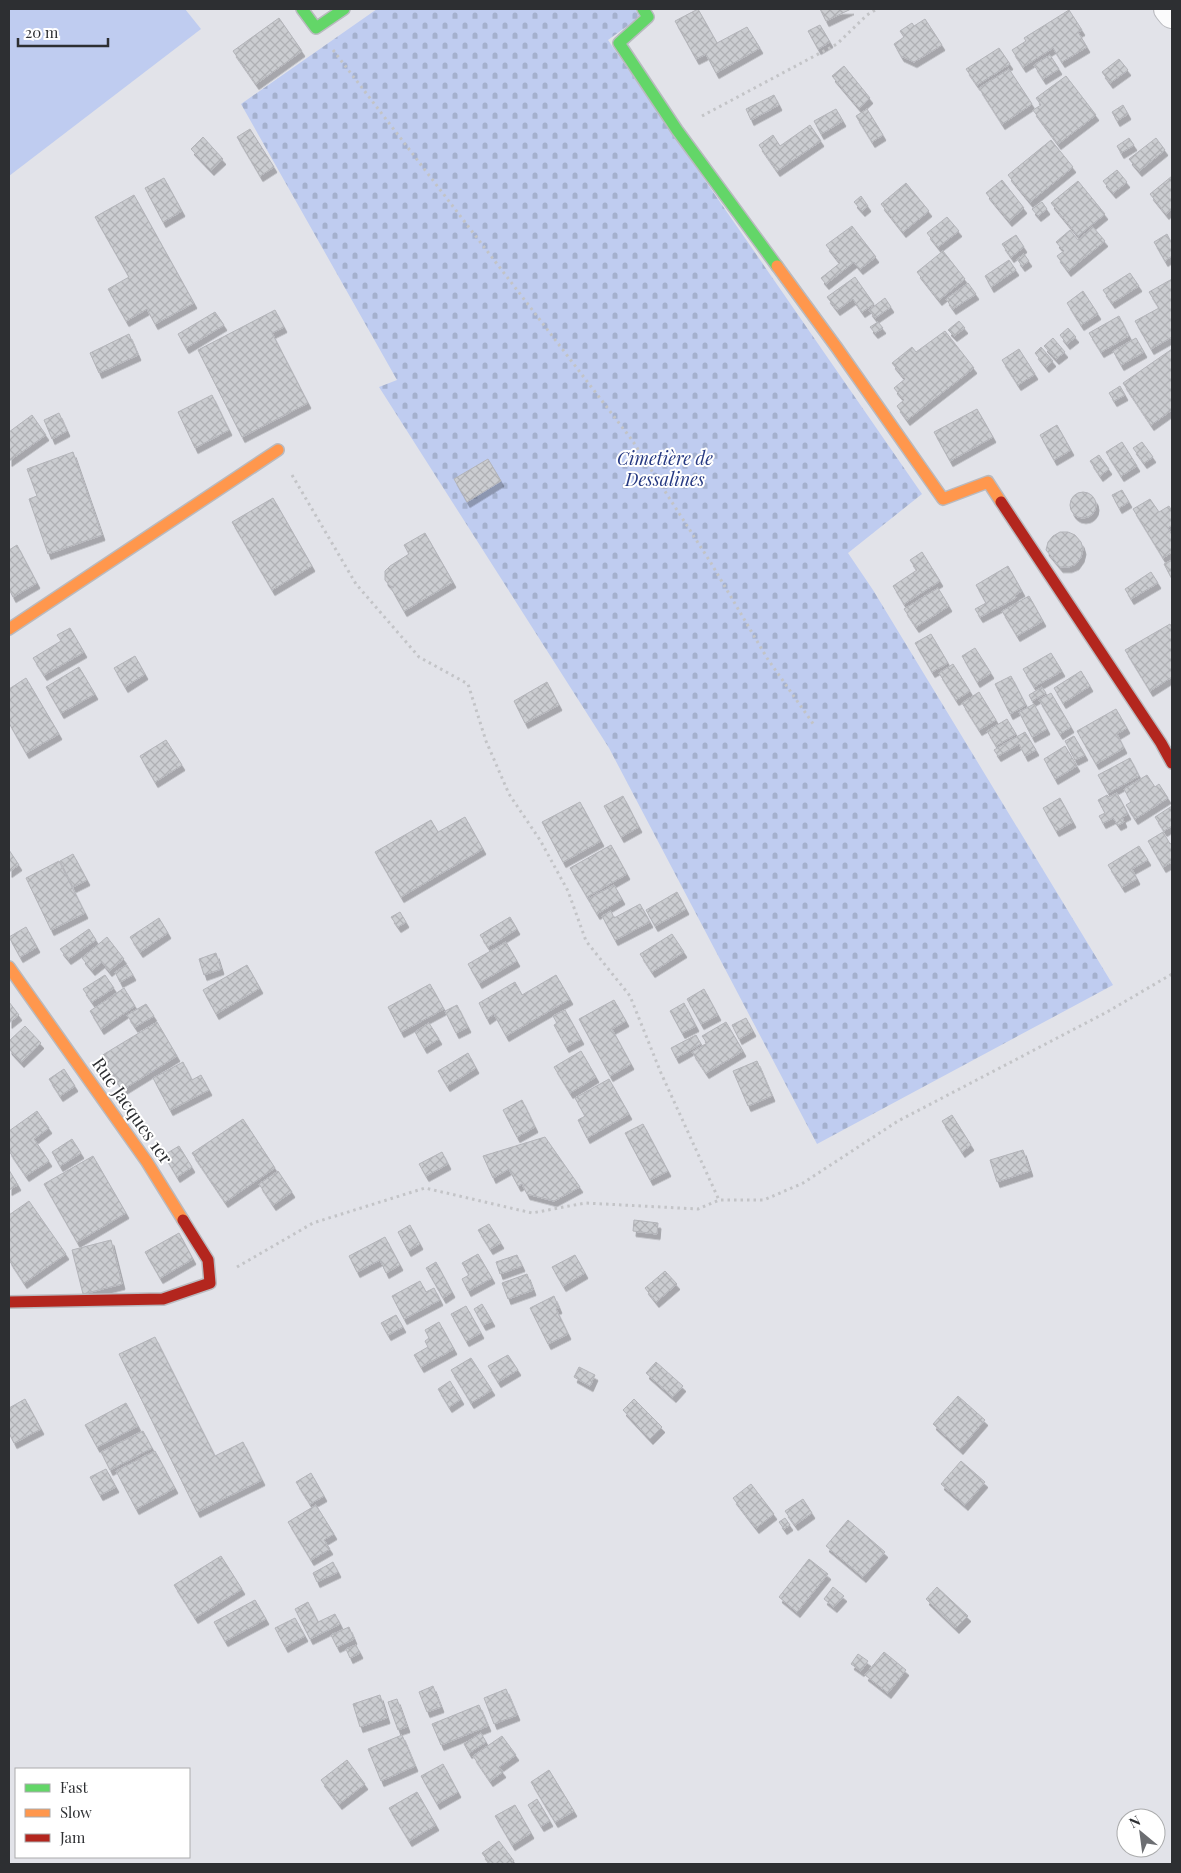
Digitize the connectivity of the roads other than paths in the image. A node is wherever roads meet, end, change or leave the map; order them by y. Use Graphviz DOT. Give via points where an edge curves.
graph roads {
  1 [pos="302,9"];
  2 [pos="344,9"];
  3 [pos="643,9"];
  4 [pos="1168,9"];
  5 [pos="1172,14"];
  6 [pos="278,450"];
  7 [pos="9,629"];
  8 [pos="1172,763"];
  9 [pos="9,967"];
  10 [pos="9,1302"];
  1 -- 2 [label="street" via="316,28"];
  3 -- 8 [label="street" via="648,17 619,43 677,130 943,499 988,482"];
  4 -- 5 [label="street"];
  6 -- 7 [label="street"];
  9 -- 10 [label="street, Rue Jacques 1er" via="147,1162 208,1260 210,1283 163,1299"];
}
